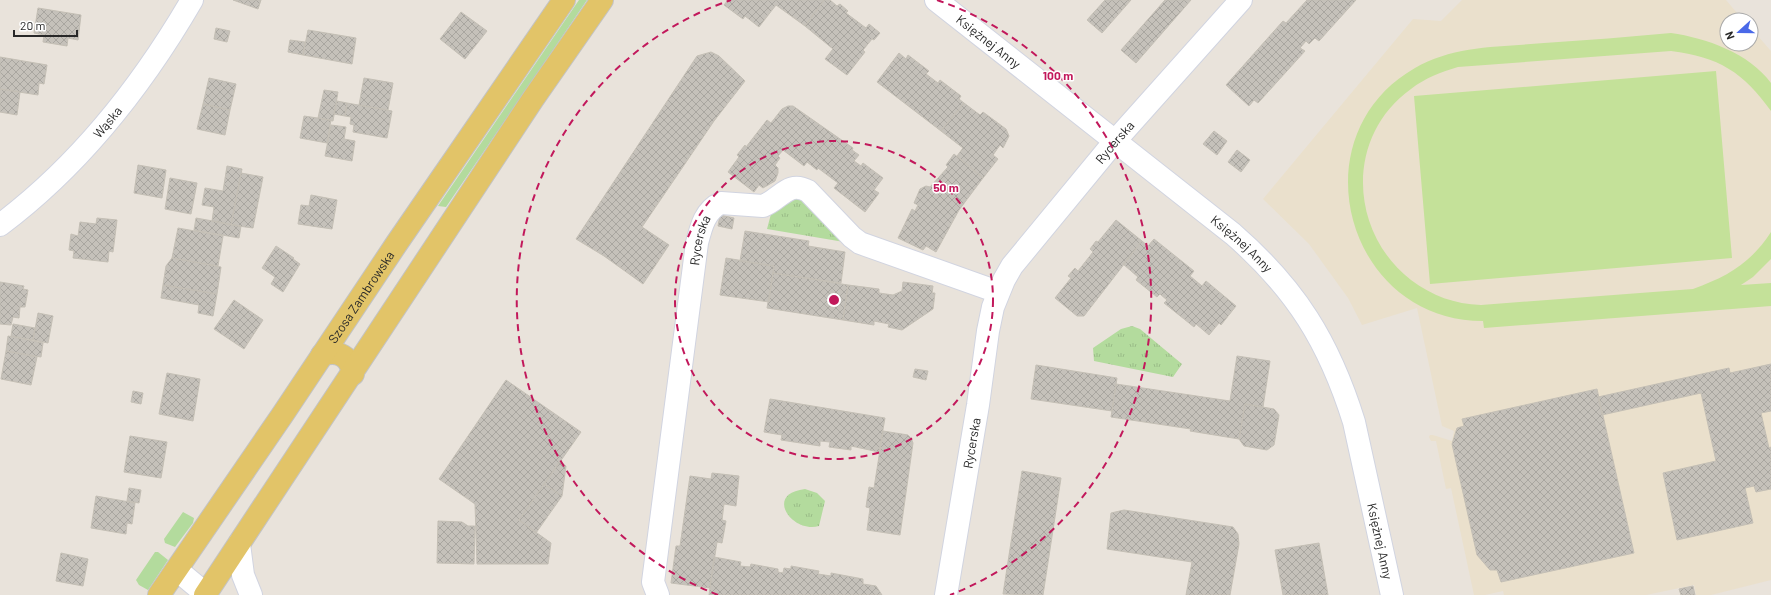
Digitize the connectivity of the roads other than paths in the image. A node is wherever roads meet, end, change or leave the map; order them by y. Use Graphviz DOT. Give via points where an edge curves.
graph roads {
  1 [pos="192,0"];
  2 [pos="564,0"];
  3 [pos="602,0"];
  4 [pos="936,0"];
  5 [pos="1241,0"];
  6 [pos="1115,140"];
  7 [pos="0,225"];
  8 [pos="998,292"];
  9 [pos="322,355"];
  10 [pos="353,374"];
  11 [pos="239,544"];
  12 [pos="177,570"];
  13 [pos="159,595"];
  14 [pos="206,595"];
  15 [pos="251,595"];
  16 [pos="658,595"];
  17 [pos="946,595"];
  18 [pos="1392,595"];
  1 -- 7 [label="street, Wąska" via="157,55 103,128 50,184"];
  2 -- 9 [label="main road, Szosa Zambrowska"];
  3 -- 10 [label="main road" via="529,105"];
  4 -- 6 [label="street, Księżnej Anny"];
  5 -- 6 [label="street, Rycerska"];
  6 -- 8 [label="street, Rycerska" via="1012,266"];
  6 -- 18 [label="street, Księżnej Anny" via="1253,251 1292,296 1312,324 1335,370 1354,422"];
  8 -- 16 [label="street, Rycerska" via="860,243 808,191 798,186 763,206 721,203 716,206 703,222 697,243 653,582"];
  8 -- 17 [label="street, Rycerska" via="988,331"];
  9 -- 10 [label="main road" via="334,352 346,357"];
  9 -- 12 [label="main road, Szosa Zambrowska"];
  10 -- 11 [label="main road"];
  11 -- 14 [label="main road"];
  11 -- 15 [label="street" via="243,575"];
  12 -- 13 [label="main road, Szosa Zambrowska"];
  12 -- 14 [label="street"];
}
